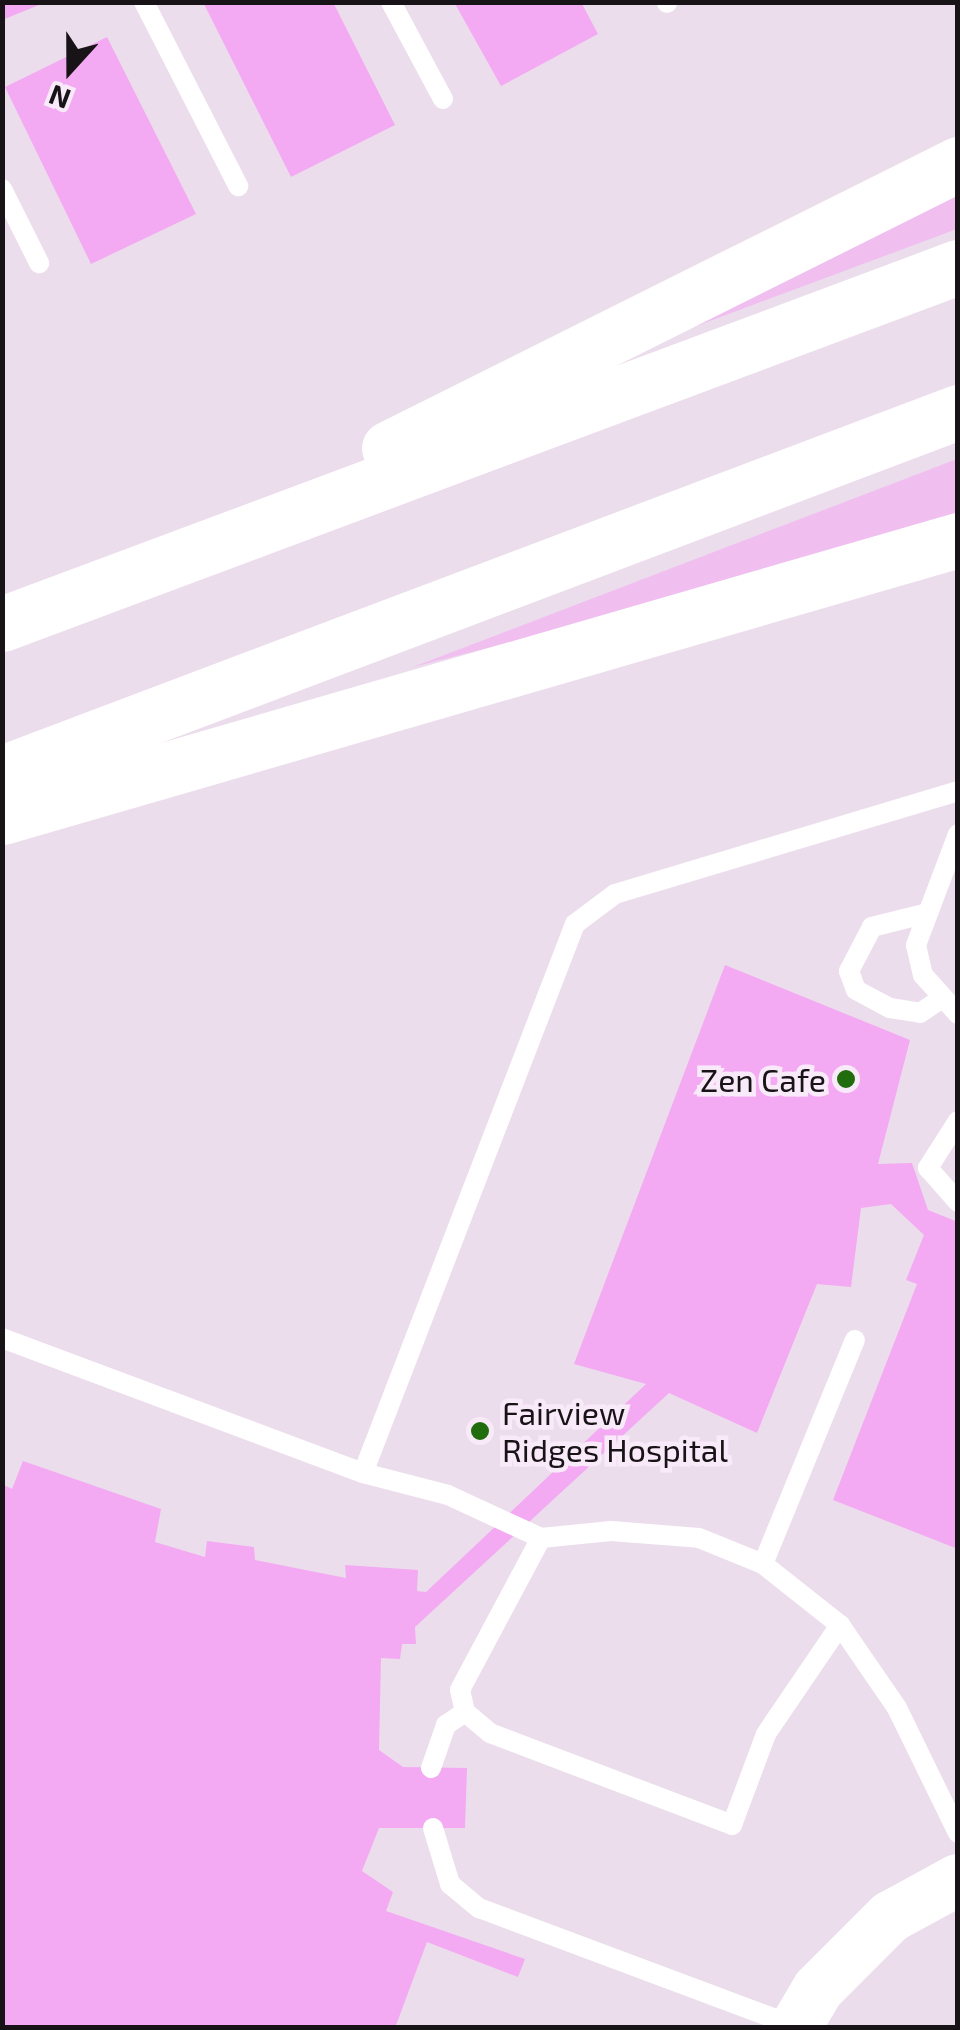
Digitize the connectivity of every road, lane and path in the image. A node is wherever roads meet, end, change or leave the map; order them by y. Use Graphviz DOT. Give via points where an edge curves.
graph roads {
  1 [pos="144,2"];
  2 [pos="391,2"];
  3 [pos="443,99"];
  4 [pos="958,164"];
  5 [pos="238,186"];
  6 [pos="2,189"];
  7 [pos="39,263"];
  8 [pos="958,267"];
  9 [pos="958,412"];
  10 [pos="958,540"];
  11 [pos="74,596"];
  12 [pos="2,624"];
  13 [pos="2,773"];
  14 [pos="958,791"];
  15 [pos="2,817"];
  16 [pos="958,834"];
  17 [pos="924,914"];
  18 [pos="938,1000"];
  19 [pos="958,1014"];
  20 [pos="958,1121"];
  21 [pos="958,1202"];
  22 [pos="2,1338"];
  23 [pos="855,1340"];
  24 [pos="362,1473"];
  25 [pos="542,1538"];
  26 [pos="763,1564"];
  27 [pos="840,1625"];
  28 [pos="465,1712"];
  29 [pos="430,1768"];
  30 [pos="432,1828"];
  31 [pos="958,1832"];
  32 [pos="958,1880"];
  33 [pos="796,2027"];
  1 -- 5 [label="lane"];
  2 -- 3 [label="lane"];
  4 -- 11 [label="highway" via="588,354"];
  6 -- 7 [label="lane"];
  8 -- 11 [label="highway"];
  9 -- 13 [label="highway"];
  10 -- 15 [label="highway"];
  11 -- 12 [label="highway"];
  14 -- 24 [label="lane" via="615,894 582,916"];
  16 -- 17 [label="lane"];
  17 -- 18 [label="lane" via="916,945"];
  17 -- 18 [label="lane" via="872,926 849,971 856,990 890,1008 920,1014"];
  18 -- 19 [label="lane"];
  20 -- 21 [label="lane" via="928,1168"];
  22 -- 24 [label="lane"];
  23 -- 26 [label="lane"];
  24 -- 25 [label="lane" via="448,1496"];
  25 -- 26 [label="lane" via="611,1530 699,1538"];
  25 -- 28 [label="lane" via="460,1690"];
  26 -- 27 [label="lane"];
  27 -- 28 [label="lane" via="766,1734 732,1825 490,1733"];
  27 -- 31 [label="lane" via="897,1708"];
  28 -- 29 [label="lane" via="446,1725"];
  30 -- 33 [label="lane" via="450,1884 480,1908"];
  32 -- 33 [label="street" via="890,1916 818,1988"];
}
